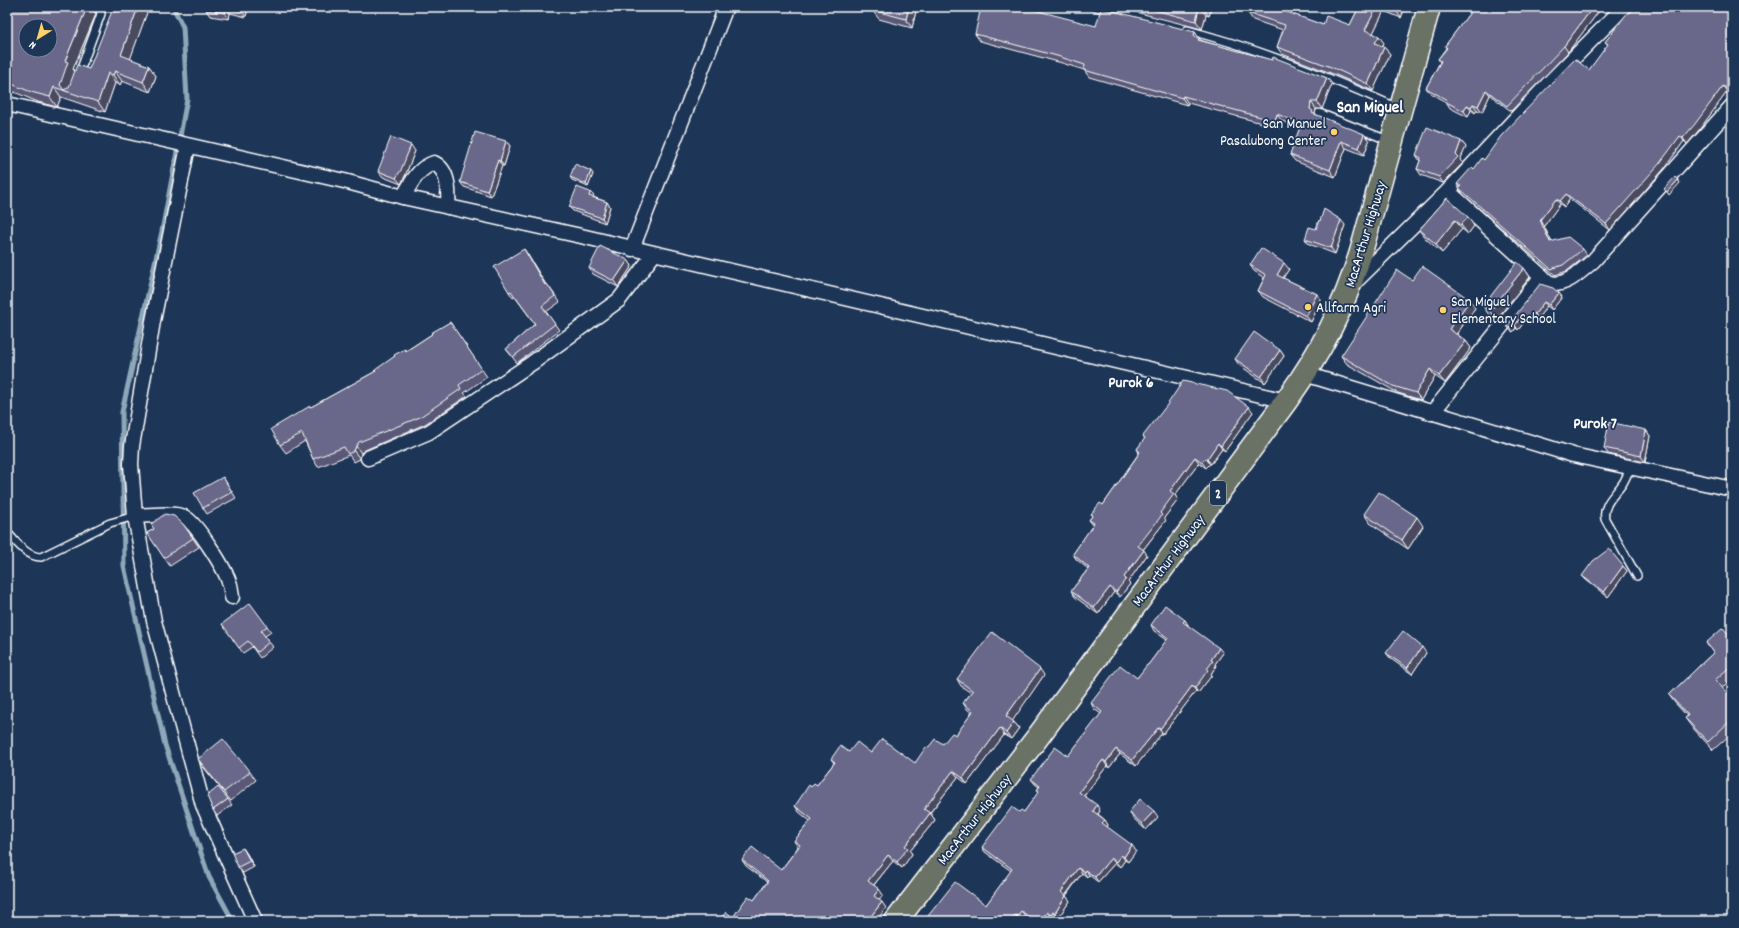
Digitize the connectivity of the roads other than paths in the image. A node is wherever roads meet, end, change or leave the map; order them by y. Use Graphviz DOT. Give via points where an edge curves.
graph roads {
  1 [pos="99,7"];
  2 [pos="726,7"];
  3 [pos="1096,7"];
  4 [pos="1429,7"];
  5 [pos="1624,7"];
  6 [pos="1118,13"];
  7 [pos="1178,28"];
  8 [pos="77,80"];
  9 [pos="7,104"];
  10 [pos="1732,106"];
  11 [pos="1400,108"];
  12 [pos="1319,113"];
  13 [pos="1392,142"];
  14 [pos="184,145"];
  15 [pos="1448,191"];
  16 [pos="403,197"];
  17 [pos="448,207"];
  18 [pos="632,249"];
  19 [pos="654,254"];
  20 [pos="1542,276"];
  21 [pos="1350,287"];
  22 [pos="1305,374"];
  23 [pos="1286,401"];
  24 [pos="1432,412"];
  25 [pos="368,458"];
  26 [pos="1630,468"];
  27 [pos="1732,489"];
  28 [pos="130,517"];
  29 [pos="7,532"];
  30 [pos="1637,576"];
  31 [pos="232,597"];
  32 [pos="256,921"];
  33 [pos="896,921"];
  1 -- 8 [label="lane" via="101,14"];
  2 -- 18 [label="street"];
  3 -- 6 [label="lane"];
  4 -- 11 [label="highway, MacArthur Highway / 2"];
  5 -- 15 [label="street"];
  7 -- 11 [label="lane" via="1282,59"];
  9 -- 14 [label="street"];
  10 -- 20 [label="street" via="1593,260 1560,284 1552,284"];
  11 -- 13 [label="highway, MacArthur Highway / 2"];
  12 -- 13 [label="lane"];
  13 -- 21 [label="highway, MacArthur Highway / 2"];
  14 -- 16 [label="street"];
  14 -- 28 [label="street" via="132,446"];
  15 -- 20 [label="street"];
  15 -- 21 [label="street"];
  16 -- 17 [label="street"];
  16 -- 17 [label="street" via="422,168 434,163 440,167 446,181 449,191"];
  17 -- 18 [label="street"];
  18 -- 19 [label="street"];
  19 -- 23 [label="street"];
  19 -- 25 [label="street" via="619,300 544,354 429,432"];
  20 -- 24 [label="street"];
  21 -- 22 [label="highway, MacArthur Highway / 2" via="1328,336"];
  22 -- 23 [label="highway, MacArthur Highway / 2"];
  22 -- 24 [label="street"];
  23 -- 33 [label="highway, MacArthur Highway / 2" via="1037,738"];
  24 -- 26 [label="street" via="1573,455"];
  26 -- 27 [label="street"];
  26 -- 30 [label="lane" via="1623,484 1606,505 1604,519"];
  28 -- 29 [label="lane" via="110,522 41,557 27,553"];
  28 -- 31 [label="street" via="176,515 190,520 215,554 229,581"];
  28 -- 32 [label="street" via="154,621 203,805"];
}
